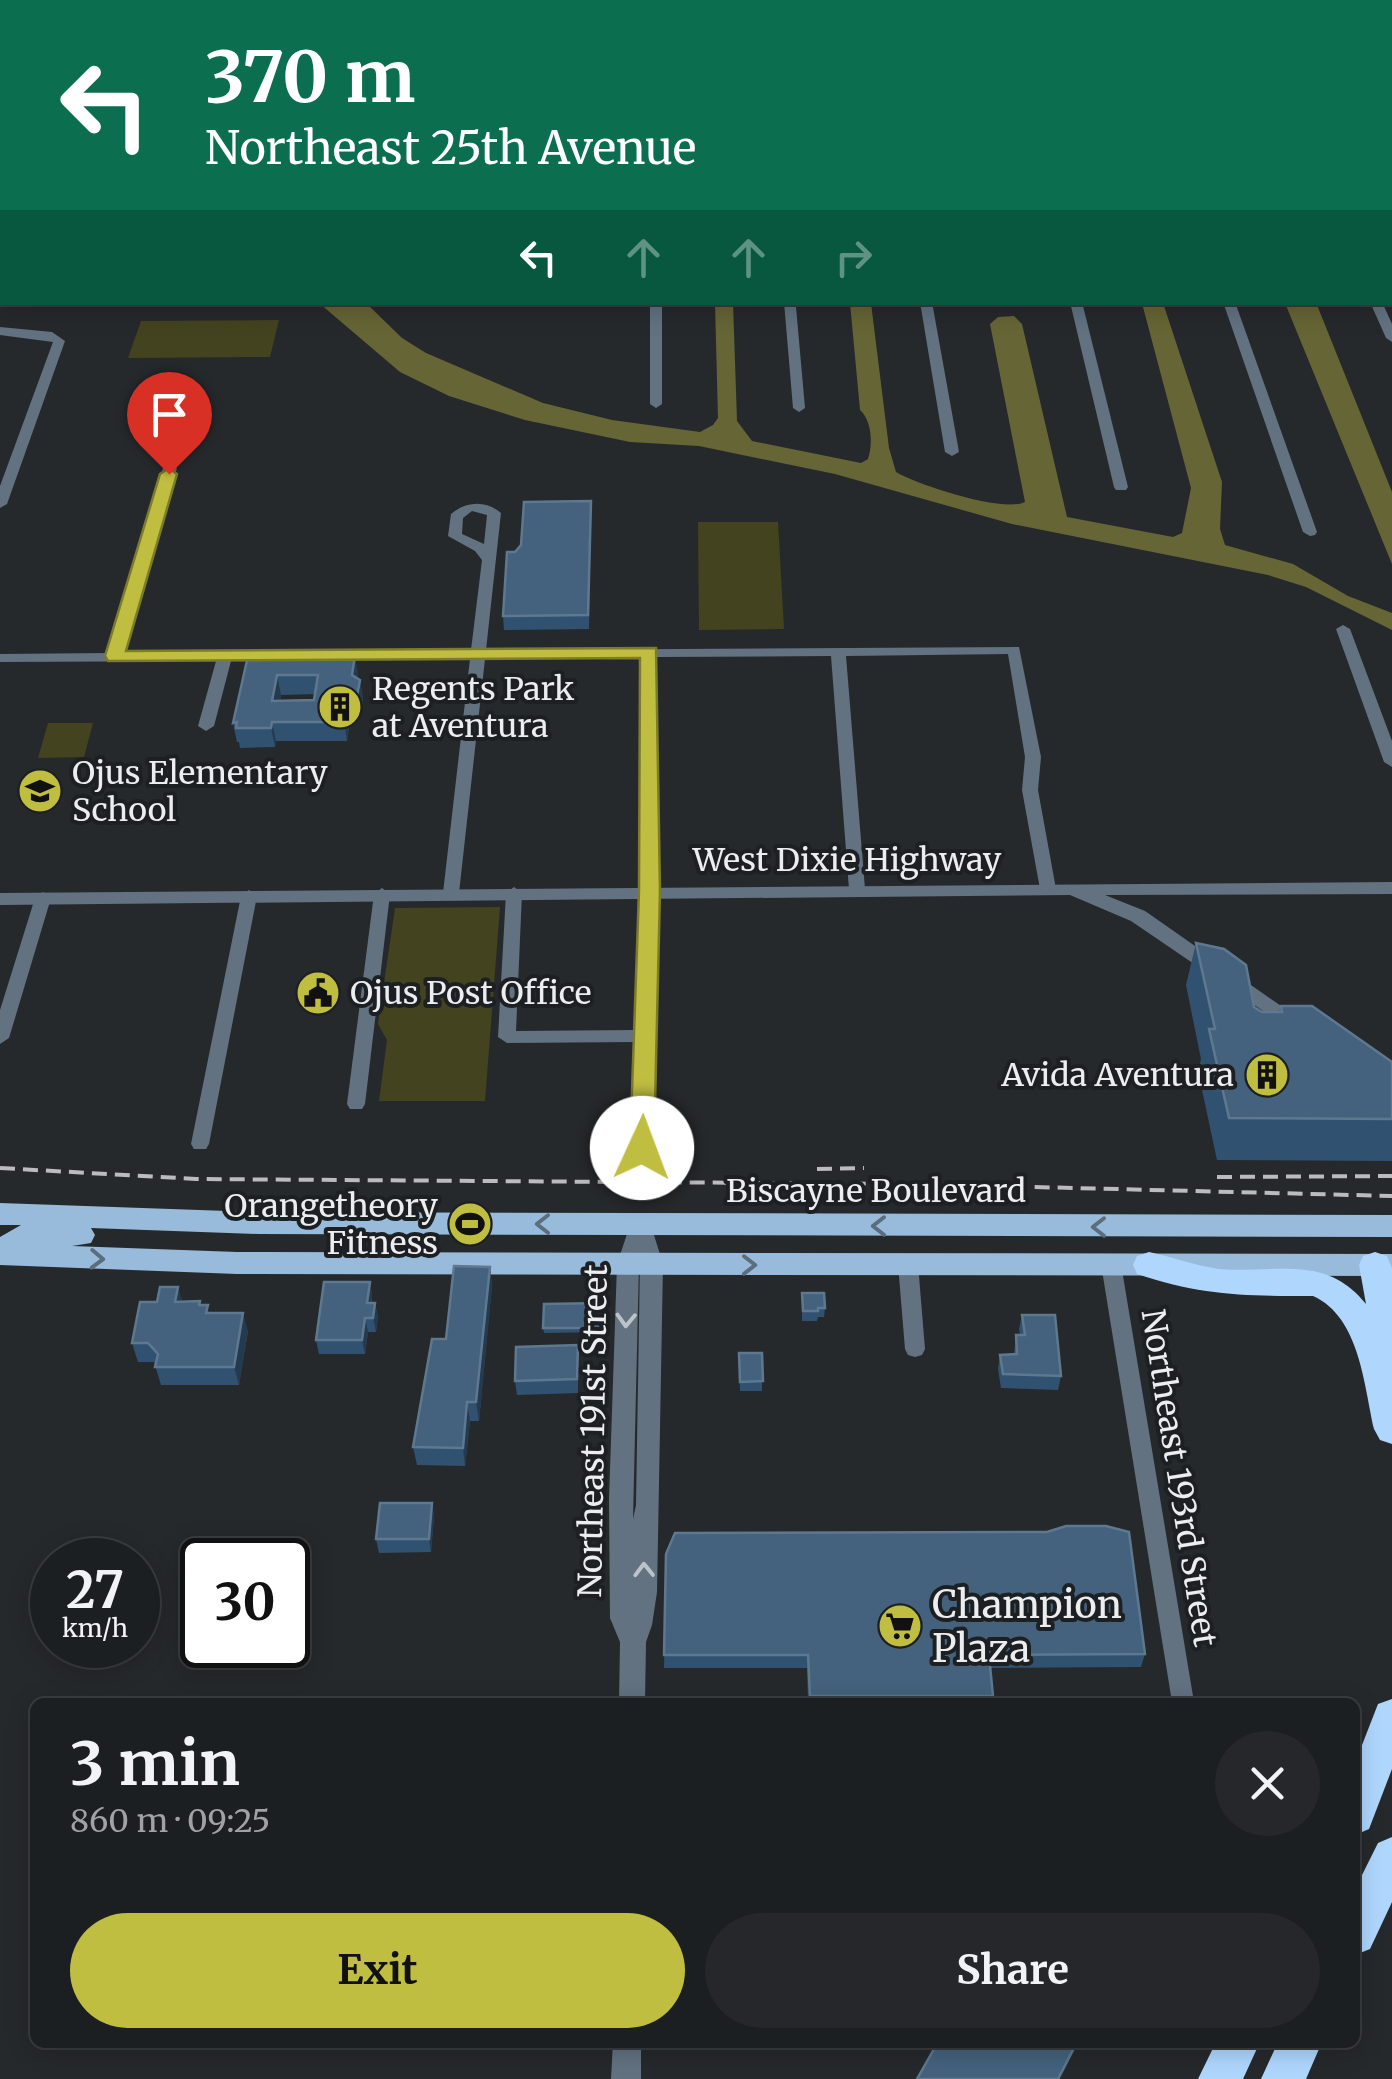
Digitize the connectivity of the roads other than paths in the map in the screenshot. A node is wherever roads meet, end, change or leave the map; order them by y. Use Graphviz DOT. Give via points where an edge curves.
graph roads {
  1 [pos="656,305"];
  2 [pos="790,305"];
  3 [pos="927,305"];
  4 [pos="1077,305"];
  5 [pos="1229,305"];
  6 [pos="1377,305"];
  7 [pos="0,331"];
  8 [pos="1392,338"];
  9 [pos="656,404"];
  10 [pos="798,408"];
  11 [pos="952,452"];
  12 [pos="0,461"];
  13 [pos="17,461"];
  14 [pos="170,468"];
  15 [pos="1121,487"];
  16 [pos="0,504"];
  17 [pos="1310,532"];
  18 [pos="487,557"];
  19 [pos="1344,629"];
  20 [pos="838,651"];
  21 [pos="650,652"];
  22 [pos="476,654"];
  23 [pos="115,656"];
  24 [pos="225,656"];
  25 [pos="0,658"];
  26 [pos="206,726"];
  27 [pos="1392,762"];
  28 [pos="1392,888"];
  29 [pos="857,889"];
  30 [pos="1048,889"];
  31 [pos="1072,889"];
  32 [pos="649,891"];
  33 [pos="514,893"];
  34 [pos="382,894"];
  35 [pos="451,894"];
  36 [pos="249,896"];
  37 [pos="0,898"];
  38 [pos="43,898"];
  39 [pos="646,1036"];
  40 [pos="0,1038"];
  41 [pos="1314,1040"];
  42 [pos="356,1104"];
  43 [pos="200,1144"];
  44 [pos="642,1148"];
  45 [pos="0,1205"];
  46 [pos="0,1214"];
  47 [pos="58,1217"];
  48 [pos="259,1223"];
  49 [pos="641,1224"];
  50 [pos="1382,1227"];
  51 [pos="1298,1228"];
  52 [pos="0,1252"];
  53 [pos="640,1264"];
  54 [pos="908,1264"];
  55 [pos="1111,1264"];
  56 [pos="1149,1265"];
  57 [pos="1383,1265"];
  58 [pos="915,1349"];
  59 [pos="1392,1351"];
  60 [pos="1392,1429"];
  61 [pos="632,1698"];
  62 [pos="1182,1698"];
  63 [pos="1392,1717"];
  64 [pos="1360,1802"];
  65 [pos="1392,1857"];
  66 [pos="1360,1924"];
  67 [pos="627,2048"];
  68 [pos="1236,2048"];
  69 [pos="1299,2048"];
  70 [pos="626,2079"];
  71 [pos="1220,2079"];
  72 [pos="1284,2079"];
  1 -- 9 [label="street"];
  2 -- 10 [label="street"];
  3 -- 11 [label="street"];
  4 -- 15 [label="street"];
  5 -- 17 [label="street"];
  6 -- 8 [label="street"];
  7 -- 13 [label="street" via="59,342"];
  12 -- 13 [label="street"];
  13 -- 16 [label="street"];
  14 -- 23 [label="street"];
  18 -- 22 [label="street"];
  19 -- 27 [label="street"];
  20 -- 21 [label="street"];
  20 -- 29 [label="street"];
  20 -- 30 [label="street" via="1014,650"];
  21 -- 22 [label="street"];
  21 -- 32 [label="street"];
  22 -- 24 [label="street"];
  22 -- 35 [label="street"];
  23 -- 24 [label="street"];
  23 -- 25 [label="street"];
  24 -- 26 [label="street"];
  28 -- 31 [label="street"];
  29 -- 30 [label="street, West Dixie Highway"];
  29 -- 32 [label="street, West Dixie Highway"];
  30 -- 31 [label="street, West Dixie Highway"];
  31 -- 41 [label="street, West Dixie Highway" via="1138,916"];
  32 -- 33 [label="street, West Dixie Highway"];
  32 -- 39 [label="street"];
  33 -- 35 [label="street, West Dixie Highway"];
  33 -- 39 [label="street" via="507,1037"];
  34 -- 35 [label="street, West Dixie Highway"];
  34 -- 36 [label="street, West Dixie Highway"];
  34 -- 42 [label="street"];
  36 -- 38 [label="street, West Dixie Highway"];
  36 -- 43 [label="street"];
  37 -- 38 [label="street, West Dixie Highway"];
  38 -- 40 [label="street"];
  39 -- 44 [label="street"];
  45 -- 47 [label="main road"];
  46 -- 47 [label="main road, Biscayne Boulevard"];
  47 -- 48 [label="main road, Biscayne Boulevard"];
  49 -- 48 [label="main road, Biscayne Boulevard, one-way"];
  48 -- 52 [label="main road" via="195,1238 24,1236"];
  51 -- 49 [label="main road, Biscayne Boulevard, one-way"];
  49 -- 53 [label="street, Northeast 191st Street"];
  50 -- 51 [label="main road, Biscayne Boulevard"];
  50 -- 57 [label="main road"];
  51 -- 55 [label="main road" via="1249,1243 1138,1244 1123,1248"];
  52 -- 53 [label="main road, one-way" via="220,1262"];
  53 -- 54 [label="main road, one-way"];
  53 -- 61 [label="street, Northeast 191st Street" via="621,1504"];
  54 -- 55 [label="main road"];
  54 -- 58 [label="street"];
  55 -- 56 [label="main road"];
  55 -- 62 [label="street, Northeast 193rd Street"];
  56 -- 57 [label="main road"];
  56 -- 60 [label="highway" via="1217,1282 1316,1283 1337,1292 1367,1330"];
  57 -- 59 [label="highway"];
  63 -- 64 [label="highway"];
  65 -- 66 [label="highway"];
  67 -- 70 [label="street"];
  68 -- 71 [label="highway"];
  69 -- 72 [label="highway"];
}
